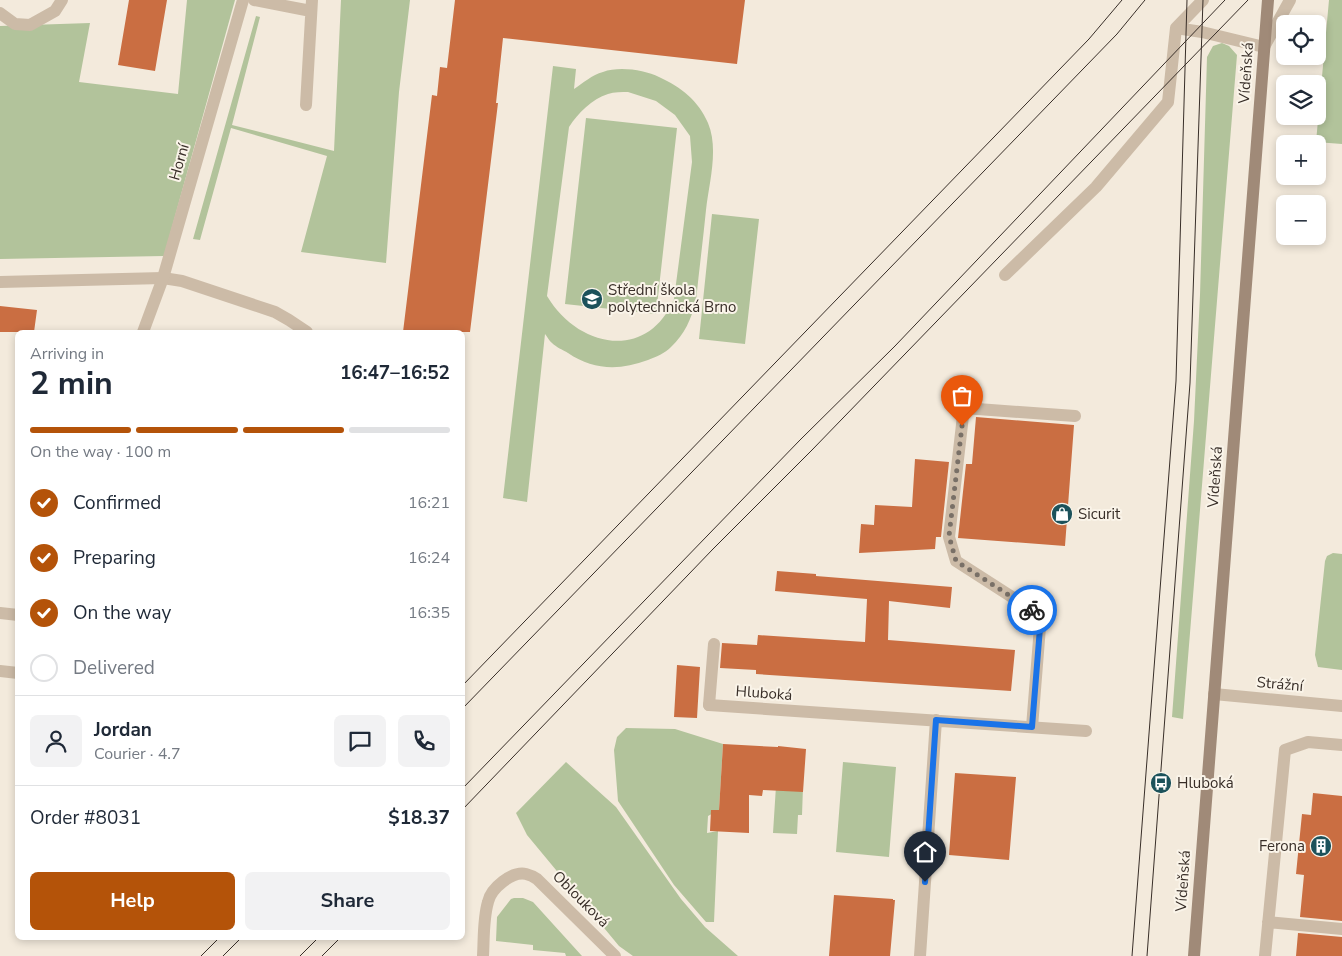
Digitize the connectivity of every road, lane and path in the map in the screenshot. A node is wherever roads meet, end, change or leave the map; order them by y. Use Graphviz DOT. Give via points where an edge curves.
graph roads {
  1 [pos="62,0"];
  2 [pos="242,0"];
  3 [pos="254,0"];
  4 [pos="1203,0"];
  5 [pos="1268,0"];
  6 [pos="1290,0"];
  7 [pos="311,6"];
  8 [pos="0,13"];
  9 [pos="1176,28"];
  10 [pos="1264,47"];
  11 [pos="306,105"];
  12 [pos="1005,274"];
  13 [pos="163,278"];
  14 [pos="0,282"];
  15 [pos="144,330"];
  16 [pos="304,330"];
  17 [pos="966,390"];
  18 [pos="964,408"];
  19 [pos="1075,416"];
  20 [pos="0,613"];
  21 [pos="15,614"];
  22 [pos="714,644"];
  23 [pos="0,671"];
  24 [pos="15,673"];
  25 [pos="1214,694"];
  26 [pos="1342,706"];
  27 [pos="936,720"];
  28 [pos="1032,727"];
  29 [pos="1086,731"];
  30 [pos="1342,746"];
  31 [pos="1268,922"];
  32 [pos="1342,929"];
  33 [pos="482,956"];
  34 [pos="615,956"];
  35 [pos="920,956"];
  36 [pos="1194,956"];
  37 [pos="1265,956"];
  1 -- 8 [label="street" via="55,11 30,25 15,24"];
  2 -- 13 [label="street, Horní"];
  3 -- 7 [label="street"];
  4 -- 9 [label="street"];
  5 -- 10 [label="main road, Vídeňská"];
  6 -- 10 [label="street"];
  7 -- 11 [label="street"];
  9 -- 10 [label="street"];
  9 -- 12 [label="street" via="1168,102 1096,187"];
  10 -- 25 [label="main road, Vídeňská"];
  13 -- 14 [label="street"];
  13 -- 15 [label="street, Horní"];
  13 -- 16 [label="street" via="257,305"];
  17 -- 18 [label="street"];
  18 -- 19 [label="street"];
  18 -- 28 [label="street" via="949,536 956,561 1032,610 1040,628"];
  20 -- 21 [label="street"];
  22 -- 27 [label="street, Hluboká" via="709,705"];
  23 -- 24 [label="street"];
  25 -- 26 [label="street, Strážní"];
  25 -- 36 [label="main road, Vídeňská"];
  27 -- 28 [label="street, Hluboká"];
  27 -- 35 [label="street"];
  28 -- 29 [label="street, Hluboká"];
  30 -- 31 [label="street" via="1308,742 1285,750"];
  31 -- 32 [label="street"];
  31 -- 37 [label="street"];
  33 -- 34 [label="street, Oblouková" via="491,894 509,878 520,874 537,879"];
}
